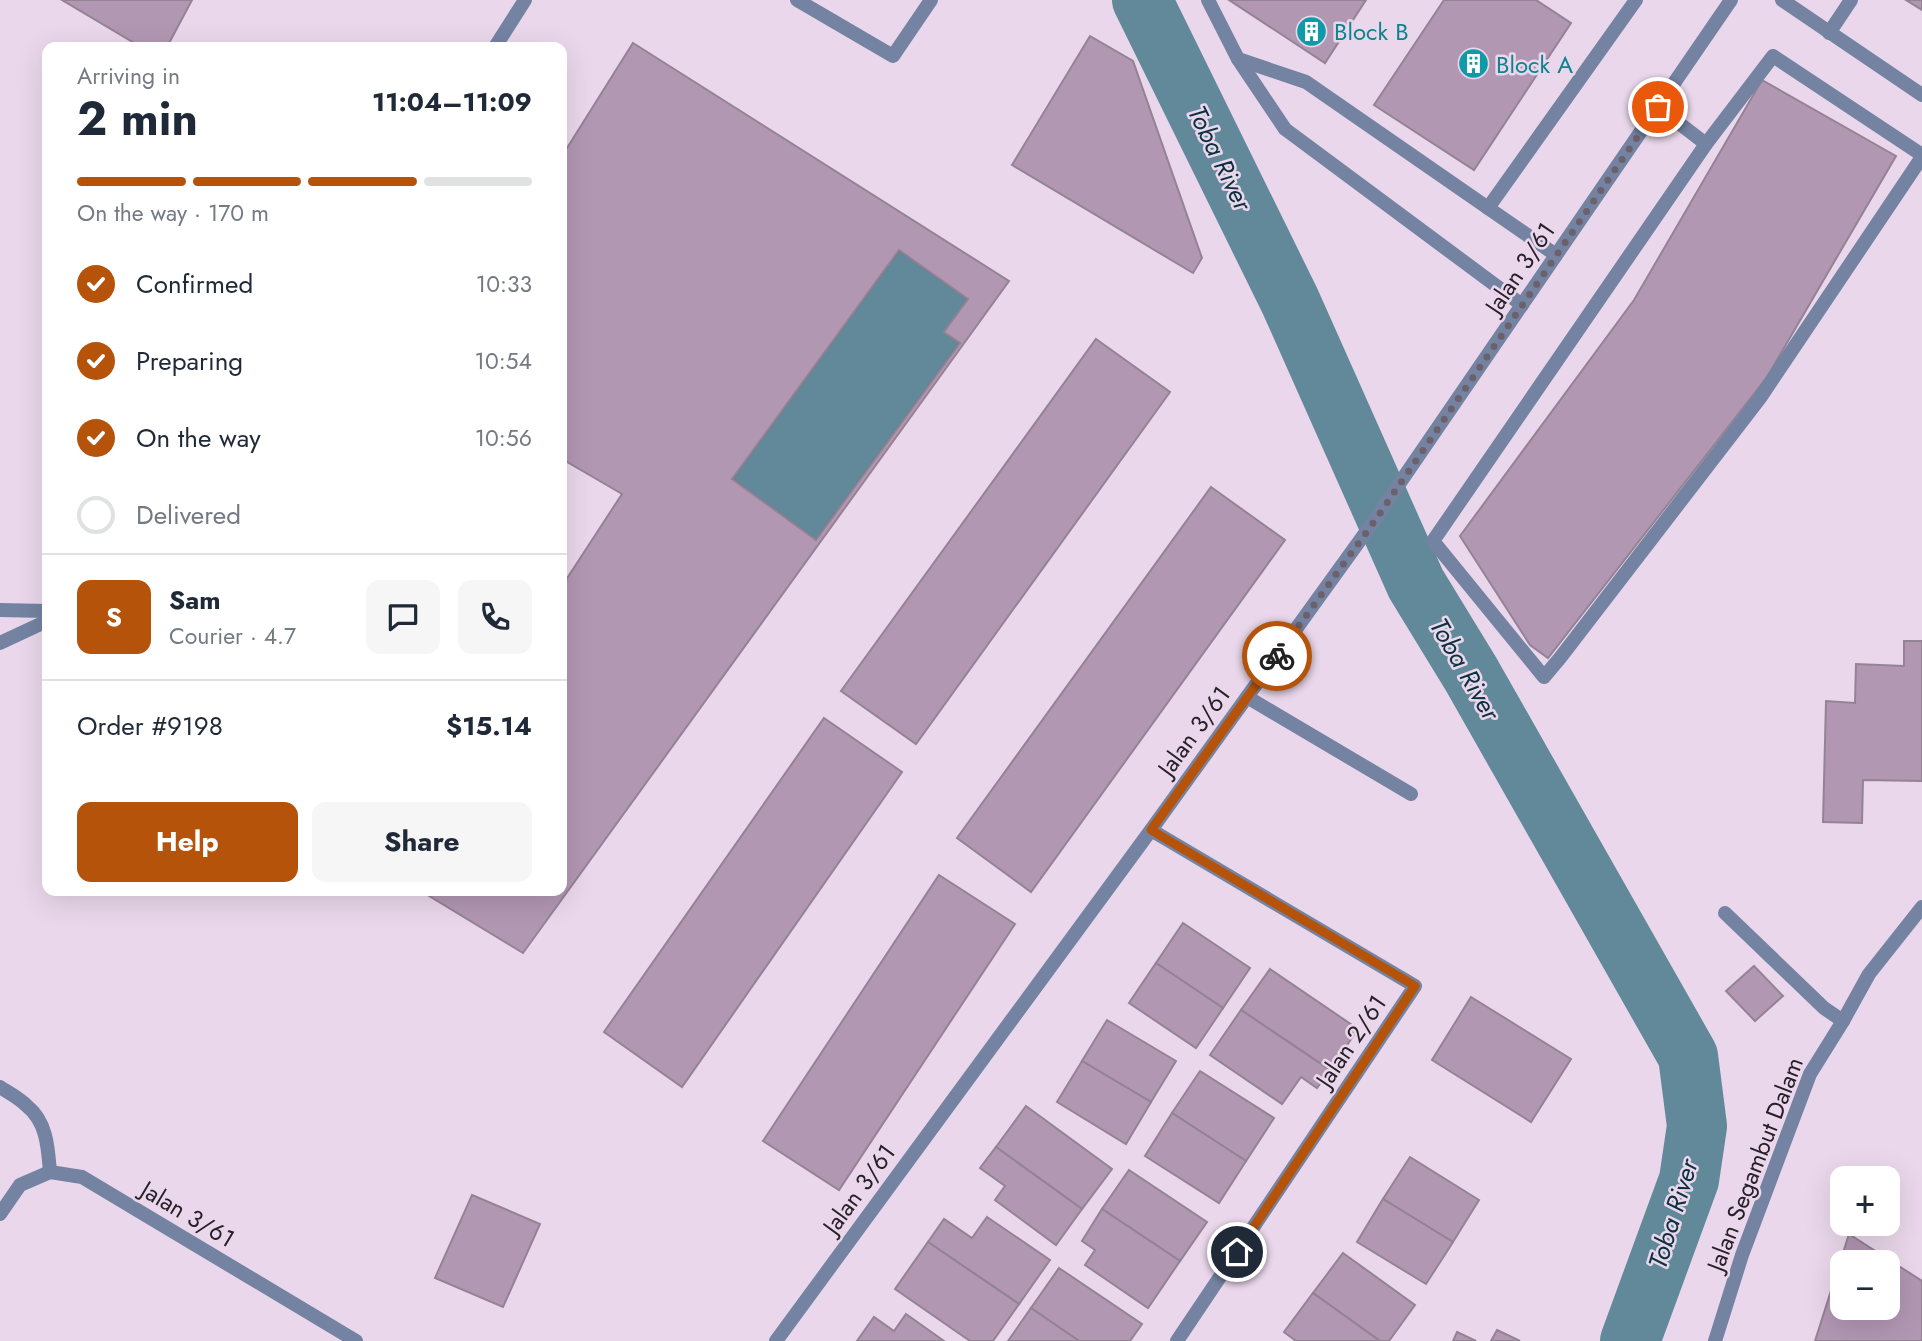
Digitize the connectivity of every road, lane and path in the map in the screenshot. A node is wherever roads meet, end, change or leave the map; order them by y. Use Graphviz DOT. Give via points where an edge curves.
graph roads {
  1 [pos="525,0"];
  2 [pos="797,0"];
  3 [pos="931,0"];
  4 [pos="1208,0"];
  5 [pos="1636,0"];
  6 [pos="1731,0"];
  7 [pos="1782,0"];
  8 [pos="1851,0"];
  9 [pos="1829,33"];
  10 [pos="498,42"];
  11 [pos="1238,60"];
  12 [pos="1922,95"];
  13 [pos="1658,107"];
  14 [pos="1706,144"];
  15 [pos="1922,156"];
  16 [pos="1488,208"];
  17 [pos="1556,255"];
  18 [pos="1522,305"];
  19 [pos="0,610"];
  20 [pos="42,611"];
  21 [pos="42,623"];
  22 [pos="0,643"];
  23 [pos="1247,696"];
  24 [pos="1411,794"];
  25 [pos="1151,830"];
  26 [pos="1922,907"];
  27 [pos="1725,913"];
  28 [pos="1843,1021"];
  29 [pos="0,1087"];
  30 [pos="50,1171"];
  31 [pos="0,1214"];
  32 [pos="356,1341"];
  33 [pos="776,1341"];
  34 [pos="1177,1341"];
  35 [pos="1714,1341"];
  1 -- 10 [label="street"];
  2 -- 3 [label="street" via="893,56"];
  4 -- 11 [label="street"];
  5 -- 16 [label="street"];
  6 -- 13 [label="street, Jalan 3/61"];
  7 -- 9 [label="street"];
  8 -- 9 [label="street"];
  9 -- 12 [label="street"];
  11 -- 16 [label="street" via="1306,82"];
  11 -- 18 [label="street" via="1285,129"];
  13 -- 14 [label="street"];
  13 -- 17 [label="street, Jalan 3/61"];
  14 -- 15 [label="street" via="1773,56"];
  14 -- 15 [label="street" via="1433,541 1544,677 1760,398"];
  16 -- 17 [label="street"];
  17 -- 18 [label="street, Jalan 3/61"];
  18 -- 23 [label="street, Jalan 3/61" via="1376,519"];
  19 -- 20 [label="street"];
  21 -- 22 [label="street"];
  23 -- 24 [label="street"];
  23 -- 25 [label="street, Jalan 3/61"];
  25 -- 33 [label="street, Jalan 3/61"];
  25 -- 34 [label="street, Jalan 2/61" via="1415,986"];
  26 -- 28 [label="street, Jalan Segambut Dalam" via="1869,974"];
  27 -- 28 [label="street"];
  28 -- 35 [label="street, Jalan Segambut Dalam" via="1810,1074"];
  29 -- 30 [label="street" via="29,1106 40,1121 48,1143"];
  30 -- 31 [label="street" via="20,1185"];
  30 -- 32 [label="street, Jalan 3/61" via="82,1177"];
}
